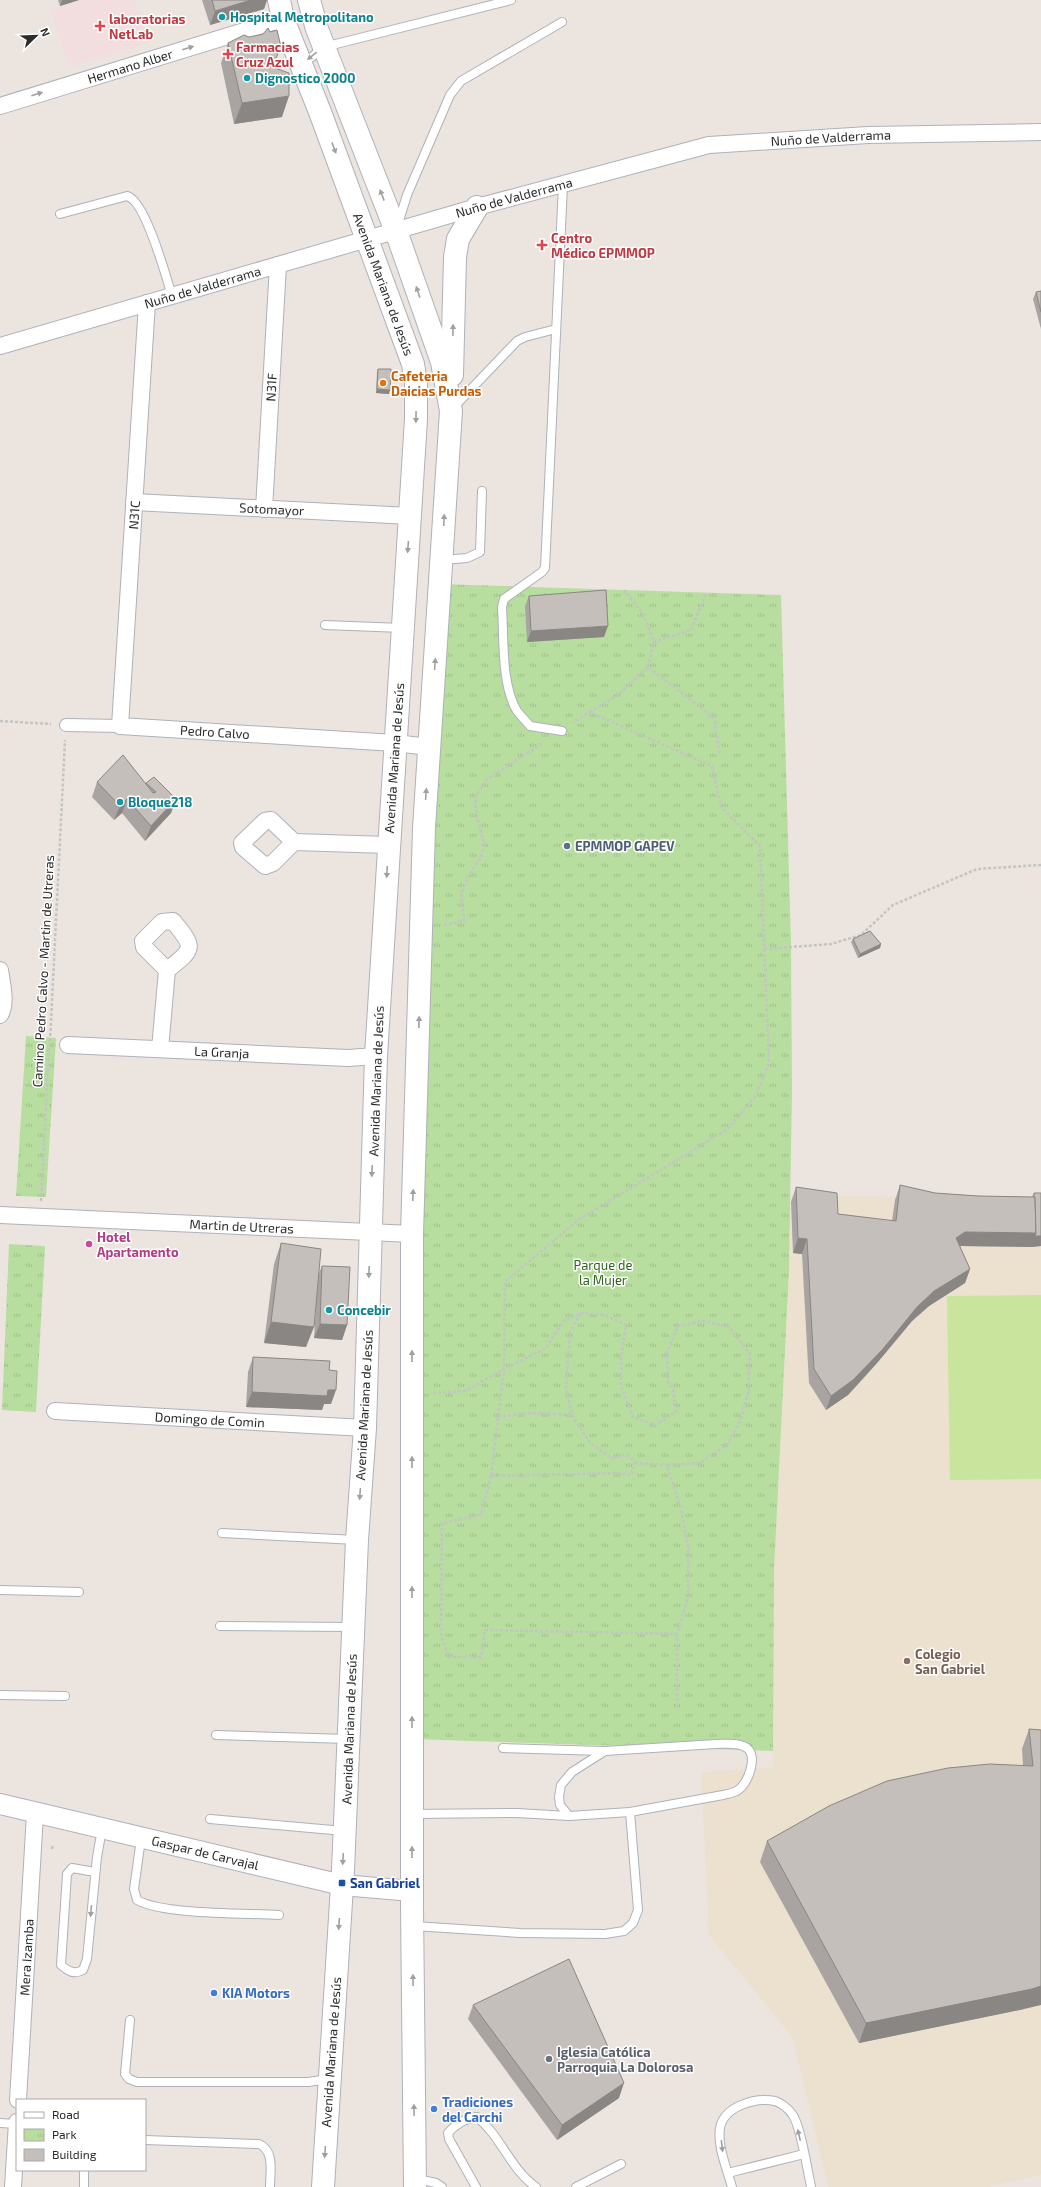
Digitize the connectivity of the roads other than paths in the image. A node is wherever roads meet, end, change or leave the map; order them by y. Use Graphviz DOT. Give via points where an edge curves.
graph roads {
  1 [pos="309,0"];
  2 [pos="511,0"];
  3 [pos="281,10"];
  4 [pos="562,22"];
  5 [pos="324,47"];
  6 [pos="301,66"];
  7 [pos="0,106"];
  8 [pos="1041,132"];
  9 [pos="563,185"];
  10 [pos="477,207"];
  11 [pos="60,214"];
  12 [pos="396,231"];
  13 [pos="368,240"];
  14 [pos="278,265"];
  15 [pos="172,296"];
  16 [pos="147,303"];
  17 [pos="556,329"];
  18 [pos="0,346"];
  19 [pos="451,410"];
  20 [pos="482,491"];
  21 [pos="134,502"];
  22 [pos="264,509"];
  23 [pos="410,516"];
  24 [pos="442,560"];
  25 [pos="324,625"];
  26 [pos="403,628"];
  27 [pos="66,725"];
  28 [pos="120,726"];
  29 [pos="562,731"];
  30 [pos="395,743"];
  31 [pos="429,747"];
  32 [pos="424,828"];
  33 [pos="389,836"];
  34 [pos="294,842"];
  35 [pos="0,970"];
  36 [pos="167,970"];
  37 [pos="0,1015"];
  38 [pos="68,1045"];
  39 [pos="160,1049"];
  40 [pos="376,1056"];
  41 [pos="0,1215"];
  42 [pos="370,1233"];
  43 [pos="412,1234"];
  44 [pos="55,1411"];
  45 [pos="365,1428"];
  46 [pos="222,1533"];
  47 [pos="357,1540"];
  48 [pos="0,1590"];
  49 [pos="79,1592"];
  50 [pos="220,1626"];
  51 [pos="353,1627"];
  52 [pos="0,1695"];
  53 [pos="65,1696"];
  54 [pos="216,1734"];
  55 [pos="349,1739"];
  56 [pos="503,1748"];
  57 [pos="605,1751"];
  58 [pos="0,1804"];
  59 [pos="630,1812"];
  60 [pos="35,1814"];
  61 [pos="412,1814"];
  62 [pos="569,1816"];
  63 [pos="210,1819"];
  64 [pos="102,1830"];
  65 [pos="345,1831"];
  66 [pos="141,1838"];
  67 [pos="95,1872"];
  68 [pos="342,1885"];
  69 [pos="412,1891"];
  70 [pos="279,1915"];
  71 [pos="412,1926"];
  72 [pos="130,2020"];
  73 [pos="330,2079"];
  74 [pos="18,2099"];
  75 [pos="0,2123"];
  76 [pos="16,2123"];
  77 [pos="16,2139"];
  78 [pos="146,2140"];
  79 [pos="804,2154"];
  80 [pos="621,2164"];
  81 [pos="84,2171"];
  82 [pos="728,2173"];
  83 [pos="415,2183"];
  84 [pos="13,2187"];
  85 [pos="84,2187"];
  86 [pos="270,2187"];
  87 [pos="323,2187"];
  88 [pos="442,2187"];
  89 [pos="476,2187"];
  90 [pos="536,2187"];
  91 [pos="576,2187"];
  92 [pos="732,2187"];
  93 [pos="811,2187"];
  1 -- 5 [label="main road"];
  2 -- 5 [label="lane"];
  3 -- 6 [label="main road, Avenida Mariana de Jesús"];
  7 -- 3 [label="street, Hermano Alber, one-way"];
  4 -- 12 [label="lane" via="461,81 450,95 407,195"];
  5 -- 6 [label="lane, one-way"];
  12 -- 5 [label="main road, one-way"];
  6 -- 13 [label="main road, Avenida Mariana de Jesús, one-way"];
  8 -- 9 [label="street, Nuño de Valderrama" via="868,135 723,143"];
  9 -- 10 [label="street, Nuño de Valderrama"];
  9 -- 17 [label="lane"];
  10 -- 12 [label="street, Nuño de Valderrama"];
  19 -- 10 [label="main road, one-way" via="455,257 460,233"];
  11 -- 15 [label="lane" via="127,196 132,197 142,210"];
  12 -- 13 [label="street, Nuño de Valderrama"];
  19 -- 12 [label="main road, one-way" via="442,362"];
  13 -- 14 [label="street, Nuño de Valderrama"];
  13 -- 23 [label="main road, Avenida Mariana de Jesús, one-way" via="413,364 416,383"];
  14 -- 15 [label="street, Nuño de Valderrama"];
  14 -- 22 [label="street, N31F"];
  15 -- 16 [label="street, Nuño de Valderrama"];
  16 -- 18 [label="street, Nuño de Valderrama"];
  16 -- 21 [label="street, N31C"];
  17 -- 19 [label="lane" via="517,341"];
  17 -- 29 [label="lane" via="545,568 504,599 502,607 505,664 510,692 517,711 530,726"];
  24 -- 19 [label="main road, one-way"];
  20 -- 24 [label="lane" via="480,552 467,558"];
  21 -- 22 [label="street, Sotomayor"];
  21 -- 28 [label="street, N31C"];
  22 -- 23 [label="street, Sotomayor"];
  23 -- 26 [label="main road, Avenida Mariana de Jesús, one-way"];
  31 -- 24 [label="main road, one-way"];
  25 -- 26 [label="lane"];
  26 -- 30 [label="main road, Avenida Mariana de Jesús"];
  27 -- 28 [label="street, Pedro Calvo"];
  28 -- 30 [label="street, Pedro Calvo"];
  30 -- 31 [label="street, Pedro Calvo"];
  30 -- 33 [label="main road, Avenida Mariana de Jesús"];
  32 -- 31 [label="main road, one-way"];
  32 -- 33 [label="main road"];
  43 -- 32 [label="main road, one-way"];
  33 -- 34 [label="street"];
  33 -- 40 [label="main road, Avenida Mariana de Jesús, one-way"];
  35 -- 37 [label="street" via="3,987"];
  36 -- 39 [label="street"];
  38 -- 39 [label="street, La Granja"];
  39 -- 40 [label="street, La Granja" via="348,1058"];
  40 -- 42 [label="main road, Avenida Mariana de Jesús, one-way"];
  41 -- 42 [label="street, Martin de Utreras"];
  42 -- 43 [label="street, Martin de Utreras"];
  42 -- 45 [label="main road, Avenida Mariana de Jesús, one-way"];
  61 -- 43 [label="main road, one-way"];
  44 -- 45 [label="street, Domingo de Comin"];
  45 -- 47 [label="main road, Avenida Mariana de Jesús, one-way"];
  46 -- 47 [label="lane"];
  47 -- 51 [label="main road, Avenida Mariana de Jesús"];
  48 -- 49 [label="lane"];
  50 -- 51 [label="lane"];
  51 -- 55 [label="main road, Avenida Mariana de Jesús"];
  52 -- 53 [label="lane"];
  54 -- 55 [label="lane"];
  55 -- 65 [label="main road, Avenida Mariana de Jesús"];
  56 -- 57 [label="lane"];
  57 -- 59 [label="lane" via="722,1744 741,1745 748,1748 751,1754 748,1778 738,1790"];
  57 -- 62 [label="lane" via="572,1772 561,1785 558,1797 560,1805"];
  58 -- 60 [label="street, Gaspar de Carvajal"];
  59 -- 62 [label="lane"];
  59 -- 71 [label="lane" via="638,1910 633,1923 624,1931 605,1934 520,1934"];
  60 -- 64 [label="street, Gaspar de Carvajal"];
  60 -- 74 [label="street, Mera Izamba"];
  61 -- 62 [label="lane" via="516,1813"];
  69 -- 61 [label="main road, one-way"];
  63 -- 65 [label="lane"];
  64 -- 66 [label="street, Gaspar de Carvajal"];
  64 -- 67 [label="lane"];
  65 -- 68 [label="main road, Avenida Mariana de Jesús, one-way"];
  66 -- 68 [label="street, Gaspar de Carvajal"];
  66 -- 70 [label="lane" via="134,1889 137,1900 166,1909"];
  67 -- 67 [label="lane, one-way" via="87,1959 83,1970 78,1973 69,1971 61,1965 67,1874 72,1868"];
  68 -- 69 [label="street, Gaspar de Carvajal"];
  68 -- 73 [label="main road, Avenida Mariana de Jesús, one-way"];
  69 -- 71 [label="main road"];
  83 -- 71 [label="main road, one-way"];
  72 -- 73 [label="lane" via="125,2074 137,2082 308,2082"];
  73 -- 87 [label="main road, Avenida Mariana de Jesús, one-way"];
  75 -- 76 [label="lane"];
  77 -- 84 [label="street"];
  78 -- 86 [label="lane" via="259,2144 266,2147 270,2153"];
  79 -- 82 [label="lane"];
  79 -- 82 [label="lane, one-way" via="793,2114 776,2102 760,2101 734,2108 724,2116 720,2129"];
  79 -- 93 [label="lane"];
  80 -- 91 [label="lane"];
  81 -- 85 [label="lane"];
  82 -- 92 [label="lane"];
  83 -- 88 [label="lane" via="436,2183"];
  89 -- 90 [label="lane" via="448,2133 470,2117 478,2117 484,2122 516,2167 528,2182"];
}
